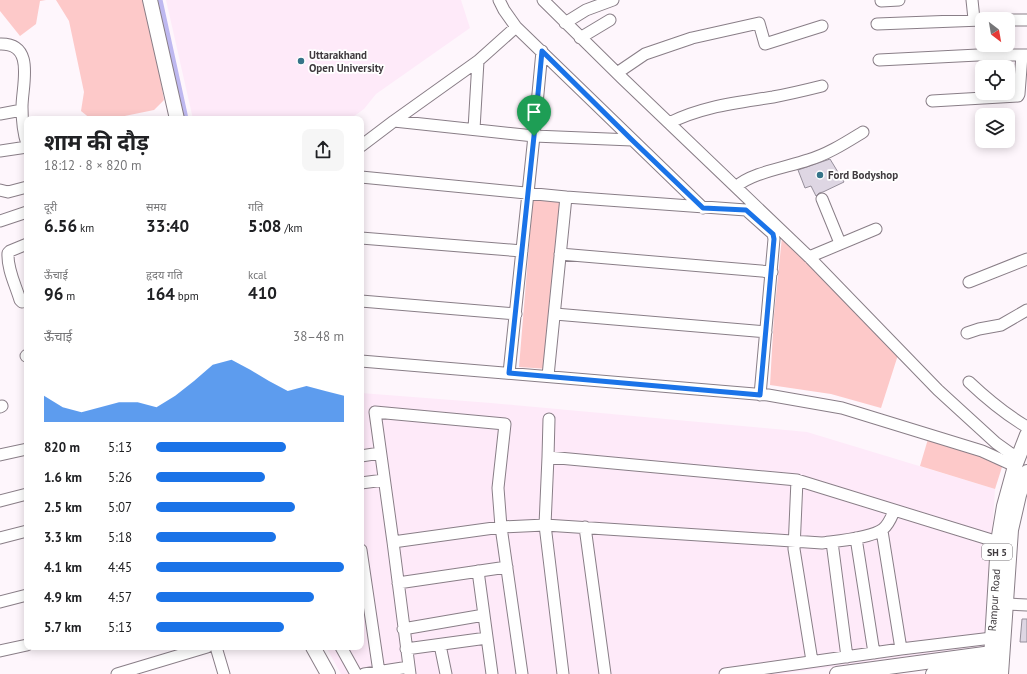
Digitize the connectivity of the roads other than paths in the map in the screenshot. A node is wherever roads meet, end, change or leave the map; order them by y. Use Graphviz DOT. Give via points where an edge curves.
graph roads {
  1 [pos="150,0"];
  2 [pos="499,0"];
  3 [pos="613,0"];
  4 [pos="899,0"];
  5 [pos="972,0"];
  6 [pos="546,1"];
  7 [pos="881,2"];
  8 [pos="976,12"];
  9 [pos="610,20"];
  10 [pos="975,20"];
  11 [pos="1015,20"];
  12 [pos="1027,20"];
  13 [pos="565,23"];
  14 [pos="877,24"];
  15 [pos="822,26"];
  16 [pos="516,27"];
  17 [pos="580,38"];
  18 [pos="0,44"];
  19 [pos="542,51"];
  20 [pos="1025,55"];
  21 [pos="879,60"];
  22 [pos="478,61"];
  23 [pos="617,73"];
  24 [pos="822,86"];
  25 [pos="932,101"];
  26 [pos="22,110"];
  27 [pos="0,114"];
  28 [pos="176,116"];
  29 [pos="394,121"];
  30 [pos="669,123"];
  31 [pos="24,125"];
  32 [pos="474,129"];
  33 [pos="863,132"];
  34 [pos="534,136"];
  35 [pos="632,140"];
  36 [pos="24,141"];
  37 [pos="364,144"];
  38 [pos="0,151"];
  39 [pos="364,177"];
  40 [pos="736,187"];
  41 [pos="24,188"];
  42 [pos="0,190"];
  43 [pos="528,194"];
  44 [pos="566,197"];
  45 [pos="822,199"];
  46 [pos="703,208"];
  47 [pos="24,213"];
  48 [pos="0,221"];
  49 [pos="876,228"];
  50 [pos="364,238"];
  51 [pos="840,243"];
  52 [pos="24,245"];
  53 [pos="522,251"];
  54 [pos="560,254"];
  55 [pos="809,257"];
  56 [pos="1027,259"];
  57 [pos="772,272"];
  58 [pos="969,282"];
  59 [pos="364,301"];
  60 [pos="24,302"];
  61 [pos="1027,310"];
  62 [pos="516,314"];
  63 [pos="554,314"];
  64 [pos="766,332"];
  65 [pos="967,333"];
  66 [pos="364,362"];
  67 [pos="509,373"];
  68 [pos="548,376"];
  69 [pos="969,382"];
  70 [pos="760,395"];
  71 [pos="549,419"];
  72 [pos="1027,427"];
  73 [pos="1027,435"];
  74 [pos="24,450"];
  75 [pos="380,453"];
  76 [pos="0,455"];
  77 [pos="364,456"];
  78 [pos="548,457"];
  79 [pos="1022,464"];
  80 [pos="384,480"];
  81 [pos="797,480"];
  82 [pos="364,483"];
  83 [pos="24,495"];
  84 [pos="0,501"];
  85 [pos="894,511"];
  86 [pos="545,525"];
  87 [pos="501,527"];
  88 [pos="585,527"];
  89 [pos="882,531"];
  90 [pos="24,532"];
  91 [pos="0,538"];
  92 [pos="856,538"];
  93 [pos="794,541"];
  94 [pos="393,542"];
  95 [pos="832,542"];
  96 [pos="1004,543"];
  97 [pos="507,567"];
  98 [pos="478,571"];
  99 [pos="364,577"];
  100 [pos="398,583"];
  101 [pos="24,596"];
  102 [pos="0,602"];
  103 [pos="1005,604"];
  104 [pos="1027,605"];
  105 [pos="484,615"];
  106 [pos="403,629"];
  107 [pos="487,638"];
  108 [pos="992,638"];
  109 [pos="440,645"];
  110 [pos="24,646"];
  111 [pos="406,649"];
  112 [pos="901,649"];
  113 [pos="197,650"];
  114 [pos="217,650"];
  115 [pos="315,650"];
  116 [pos="343,650"];
  117 [pos="0,651"];
  118 [pos="874,653"];
  119 [pos="847,656"];
  120 [pos="812,661"];
  121 [pos="996,664"];
  122 [pos="409,671"];
  123 [pos="379,672"];
  124 [pos="117,674"];
  125 [pos="224,674"];
  126 [pos="328,674"];
  127 [pos="356,674"];
  128 [pos="364,674"];
  129 [pos="446,674"];
  130 [pos="492,674"];
  131 [pos="522,674"];
  132 [pos="563,674"];
  133 [pos="604,674"];
  134 [pos="725,674"];
  135 [pos="837,674"];
  136 [pos="932,674"];
  1 -- 28 [label="main road"];
  2 -- 16 [label="street"];
  3 -- 13 [label="street" via="586,10"];
  4 -- 7 [label="street"];
  5 -- 8 [label="street"];
  6 -- 13 [label="street"];
  9 -- 17 [label="street"];
  10 -- 14 [label="street"];
  11 -- 12 [label="street"];
  13 -- 17 [label="street"];
  15 -- 23 [label="street" via="765,44 760,23 752,24 692,38 645,54"];
  16 -- 19 [label="street"];
  16 -- 22 [label="street"];
  17 -- 23 [label="street"];
  18 -- 26 [label="street" via="8,44 22,55 26,70"];
  19 -- 34 [label="street"];
  19 -- 35 [label="street"];
  20 -- 21 [label="street"];
  20 -- 25 [label="street" via="1018,96"];
  22 -- 29 [label="street"];
  22 -- 32 [label="street"];
  23 -- 30 [label="street"];
  24 -- 30 [label="street" via="717,106 693,112"];
  26 -- 27 [label="street"];
  26 -- 31 [label="street"];
  29 -- 32 [label="street"];
  29 -- 37 [label="street"];
  30 -- 40 [label="street"];
  32 -- 34 [label="street"];
  33 -- 40 [label="street" via="833,150 750,178"];
  34 -- 35 [label="street"];
  34 -- 43 [label="street"];
  35 -- 46 [label="street"];
  36 -- 38 [label="street"];
  39 -- 43 [label="street"];
  40 -- 55 [label="street"];
  41 -- 42 [label="street" via="8,192"];
  43 -- 44 [label="street"];
  43 -- 53 [label="street"];
  44 -- 46 [label="street"];
  44 -- 54 [label="street"];
  45 -- 51 [label="street"];
  46 -- 57 [label="street" via="746,210 773,234"];
  47 -- 48 [label="street"];
  49 -- 51 [label="street"];
  50 -- 53 [label="street"];
  51 -- 55 [label="street"];
  52 -- 60 [label="street" via="8,253 20,300"];
  53 -- 62 [label="street"];
  54 -- 57 [label="street"];
  54 -- 63 [label="street"];
  55 -- 79 [label="street" via="938,390"];
  56 -- 58 [label="street"];
  57 -- 64 [label="street"];
  59 -- 62 [label="street"];
  61 -- 65 [label="street" via="1001,325"];
  62 -- 67 [label="street"];
  63 -- 64 [label="street"];
  63 -- 68 [label="street"];
  64 -- 70 [label="street"];
  66 -- 67 [label="street"];
  67 -- 68 [label="street"];
  68 -- 70 [label="street"];
  69 -- 72 [label="street" via="987,399"];
  70 -- 79 [label="street" via="842,408"];
  71 -- 78 [label="street"];
  73 -- 79 [label="main road"];
  74 -- 76 [label="street"];
  75 -- 77 [label="street"];
  75 -- 80 [label="street"];
  75 -- 87 [label="street" via="375,412 505,424 498,488"];
  78 -- 81 [label="street"];
  78 -- 86 [label="street"];
  79 -- 96 [label="main road" via="1019,495 1011,530"];
  80 -- 82 [label="street"];
  80 -- 94 [label="street"];
  81 -- 85 [label="street"];
  81 -- 93 [label="street"];
  83 -- 84 [label="street"];
  85 -- 89 [label="street"];
  85 -- 96 [label="street"];
  86 -- 87 [label="street"];
  86 -- 88 [label="street"];
  86 -- 132 [label="street"];
  87 -- 94 [label="street"];
  87 -- 97 [label="street"];
  88 -- 93 [label="street"];
  88 -- 133 [label="street"];
  89 -- 92 [label="street"];
  89 -- 112 [label="street"];
  90 -- 91 [label="street"];
  92 -- 95 [label="street"];
  92 -- 118 [label="street"];
  93 -- 95 [label="street"];
  93 -- 120 [label="street"];
  94 -- 100 [label="street"];
  95 -- 119 [label="street"];
  96 -- 103 [label="main road"];
  96 -- 108 [label="main road, Rampur Road / SH 5"];
  97 -- 98 [label="street"];
  97 -- 131 [label="street"];
  98 -- 100 [label="street"];
  98 -- 105 [label="street"];
  99 -- 123 [label="street"];
  100 -- 106 [label="street"];
  101 -- 102 [label="street"];
  103 -- 104 [label="street"];
  103 -- 121 [label="main road"];
  105 -- 106 [label="street"];
  105 -- 107 [label="street"];
  106 -- 111 [label="street"];
  107 -- 109 [label="street"];
  107 -- 130 [label="street"];
  108 -- 112 [label="street"];
  108 -- 121 [label="main road, Rampur Road / SH 5"];
  109 -- 111 [label="street"];
  109 -- 129 [label="street"];
  110 -- 117 [label="street"];
  111 -- 122 [label="street"];
  112 -- 118 [label="street"];
  113 -- 124 [label="street"];
  114 -- 125 [label="street"];
  115 -- 126 [label="main road"];
  116 -- 127 [label="street"];
  118 -- 119 [label="street"];
  119 -- 120 [label="street"];
  120 -- 134 [label="street"];
  121 -- 135 [label="main road"];
  121 -- 136 [label="main road"];
  122 -- 123 [label="street"];
  123 -- 128 [label="street"];
}
